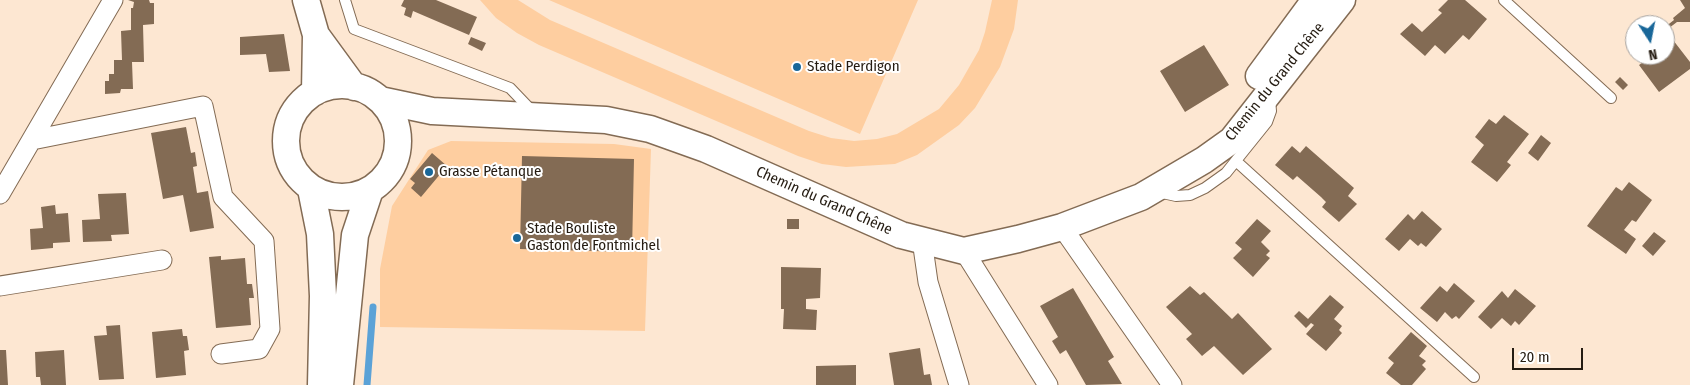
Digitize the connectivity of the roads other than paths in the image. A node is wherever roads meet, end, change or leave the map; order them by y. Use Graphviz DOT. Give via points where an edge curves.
graph roads {
  1 [pos="113,0"];
  2 [pos="306,0"];
  3 [pos="345,0"];
  4 [pos="1315,0"];
  5 [pos="1342,0"];
  6 [pos="1504,0"];
  7 [pos="316,35"];
  8 [pos="354,87"];
  9 [pos="315,92"];
  10 [pos="1268,93"];
  11 [pos="1612,98"];
  12 [pos="380,100"];
  13 [pos="432,111"];
  14 [pos="538,117"];
  15 [pos="398,136"];
  16 [pos="32,140"];
  17 [pos="1204,160"];
  18 [pos="1236,161"];
  19 [pos="7,172"];
  20 [pos="311,189"];
  21 [pos="370,190"];
  22 [pos="1152,190"];
  23 [pos="0,194"];
  24 [pos="1062,227"];
  25 [pos="922,240"];
  26 [pos="964,251"];
  27 [pos="162,260"];
  28 [pos="0,286"];
  29 [pos="221,354"];
  30 [pos="1474,376"];
  31 [pos="321,385"];
  32 [pos="340,385"];
  33 [pos="959,385"];
  34 [pos="1048,385"];
  35 [pos="1172,385"];
  1 -- 16 [label="street"];
  2 -- 7 [label="main road"];
  3 -- 14 [label="lane" via="354,29 510,88"];
  4 -- 17 [label="main road, Chemin du Grand Chêne" via="1224,123"];
  5 -- 10 [label="main road, Chemin du Grand Chêne"];
  6 -- 11 [label="lane"];
  7 -- 8 [label="main road"];
  7 -- 9 [label="main road"];
  8 -- 9 [label="main road" via="328,87"];
  8 -- 12 [label="main road"];
  9 -- 20 [label="main road" via="294,112 285,140 292,168"];
  10 -- 17 [label="main road, Chemin du Grand Chêne" via="1232,140"];
  10 -- 18 [label="lane" via="1271,110 1267,122"];
  12 -- 13 [label="main road, Chemin du Grand Chêne"];
  12 -- 15 [label="main road" via="389,110"];
  13 -- 14 [label="main road, Chemin du Grand Chêne"];
  13 -- 15 [label="main road" via="410,124"];
  14 -- 25 [label="main road, Chemin du Grand Chêne" via="606,120 650,129 902,235"];
  15 -- 21 [label="main road" via="392,167"];
  16 -- 19 [label="street"];
  16 -- 29 [label="street" via="203,106 223,197 264,240 270,330 259,349"];
  17 -- 22 [label="main road, Chemin du Grand Chêne"];
  18 -- 22 [label="lane" via="1226,173 1190,195 1176,196"];
  18 -- 30 [label="lane"];
  19 -- 23 [label="street"];
  20 -- 21 [label="main road" via="341,198"];
  20 -- 31 [label="main road" via="320,234 323,296"];
  21 -- 32 [label="main road" via="355,235"];
  22 -- 24 [label="main road, Chemin du Grand Chêne"];
  24 -- 26 [label="main road, Chemin du Grand Chêne"];
  24 -- 35 [label="street"];
  25 -- 26 [label="main road, Chemin du Grand Chêne"];
  25 -- 33 [label="street" via="928,282"];
  26 -- 34 [label="street"];
  27 -- 28 [label="street"];
}
